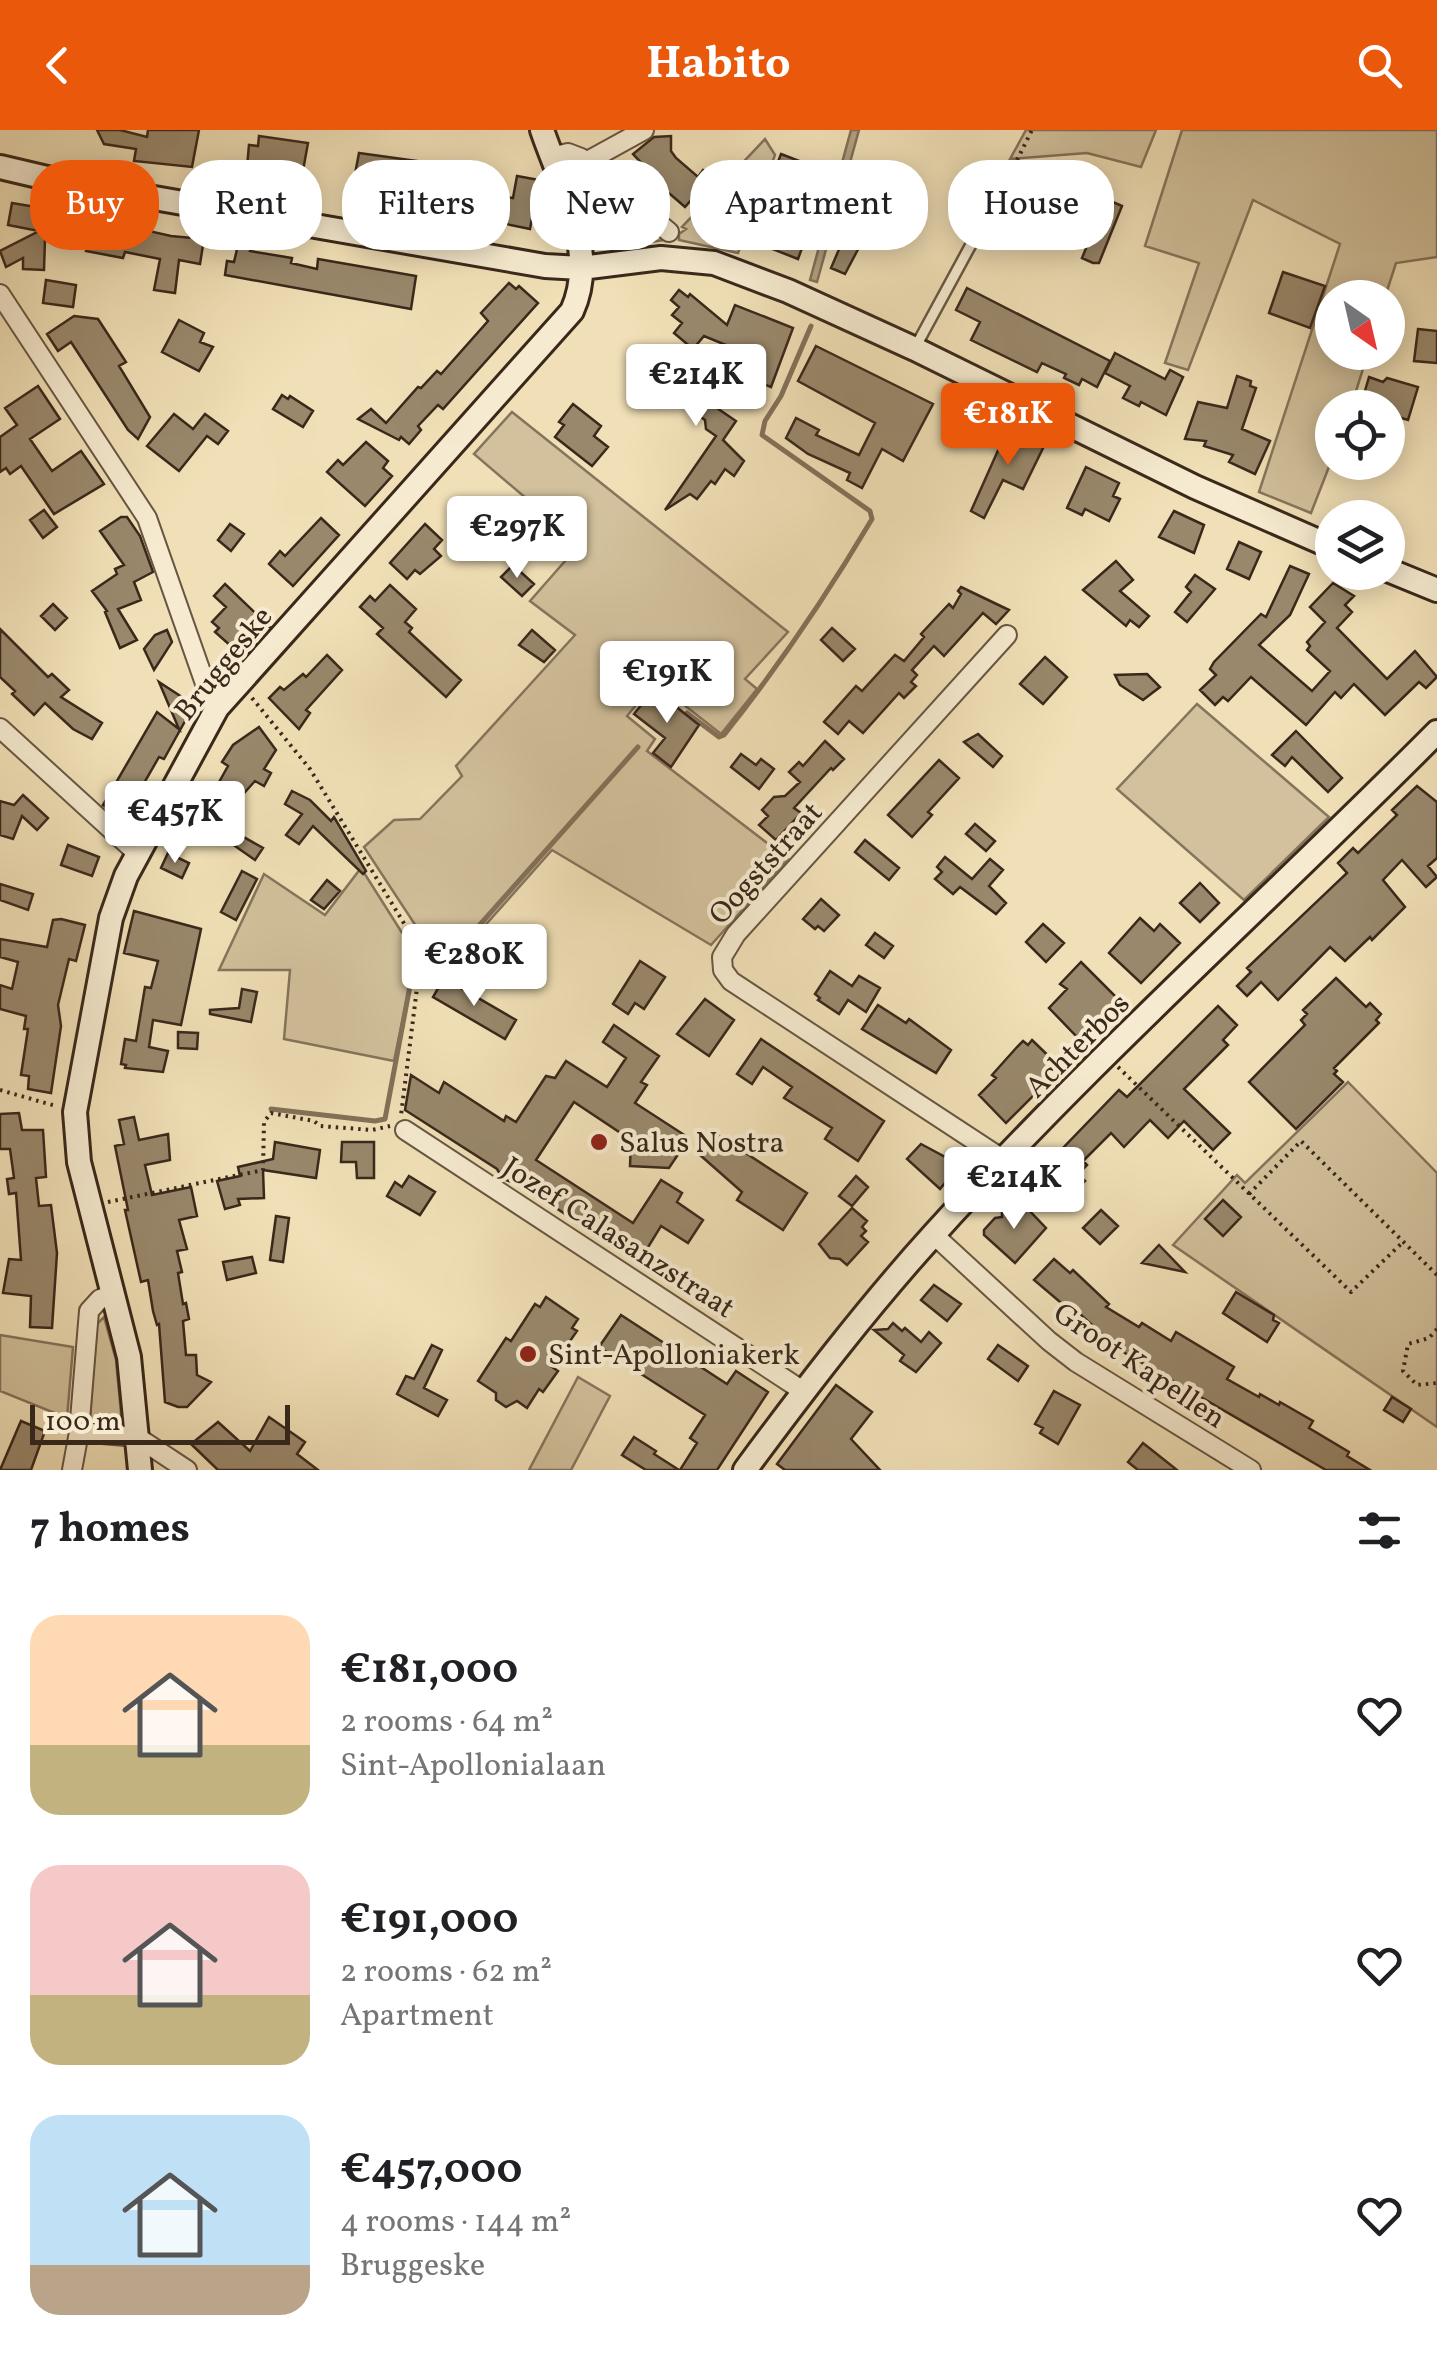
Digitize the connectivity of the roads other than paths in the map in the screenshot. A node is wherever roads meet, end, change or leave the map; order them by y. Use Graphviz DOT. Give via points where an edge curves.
graph roads {
  1 [pos="542,130"];
  2 [pos="644,130"];
  3 [pos="551,157"];
  4 [pos="582,160"];
  5 [pos="590,160"];
  6 [pos="0,168"];
  7 [pos="968,250"];
  8 [pos="581,268"];
  9 [pos="0,294"];
  10 [pos="915,349"];
  11 [pos="1315,540"];
  12 [pos="1405,577"];
  13 [pos="1437,590"];
  14 [pos="1008,635"];
  15 [pos="217,708"];
  16 [pos="0,728"];
  17 [pos="1437,732"];
  18 [pos="137,853"];
  19 [pos="405,1130"];
  20 [pos="1004,1160"];
  21 [pos="934,1234"];
  22 [pos="114,1294"];
  23 [pos="803,1391"];
  24 [pos="79,1432"];
  25 [pos="137,1437"];
  26 [pos="1225,1464"];
  27 [pos="72,1470"];
  28 [pos="140,1470"];
  29 [pos="187,1470"];
  30 [pos="745,1470"];
  31 [pos="1251,1470"];
  1 -- 3 [label="street"];
  2 -- 5 [label="street"];
  3 -- 4 [label="street" via="568,153"];
  3 -- 8 [label="street" via="578,230"];
  6 -- 8 [label="street"];
  7 -- 10 [label="lane"];
  8 -- 10 [label="street" via="661,258 714,262"];
  8 -- 15 [label="street, Bruggeske" via="565,320"];
  9 -- 15 [label="street" via="147,518"];
  10 -- 11 [label="street"];
  12 -- 13 [label="street"];
  14 -- 20 [label="street, Oogststraat" via="722,957 731,981"];
  15 -- 18 [label="street, Bruggeske"];
  16 -- 18 [label="street"];
  17 -- 20 [label="street, Achterbos"];
  18 -- 22 [label="street, Bruggeske" via="112,918 75,1112 78,1162"];
  19 -- 23 [label="street, Jozef Calasanzstraat"];
  20 -- 21 [label="street, Achterbos"];
  21 -- 23 [label="street, Achterbos"];
  21 -- 26 [label="street, Groot Kapellen" via="1049,1342"];
  22 -- 24 [label="street" via="89,1311"];
  22 -- 25 [label="street, Bruggeske"];
  23 -- 30 [label="street, Achterbos"];
  24 -- 25 [label="street"];
  24 -- 27 [label="street"];
  25 -- 28 [label="street, Bruggeske"];
  25 -- 29 [label="street"];
  26 -- 31 [label="street, Groot Kapellen"];
}
